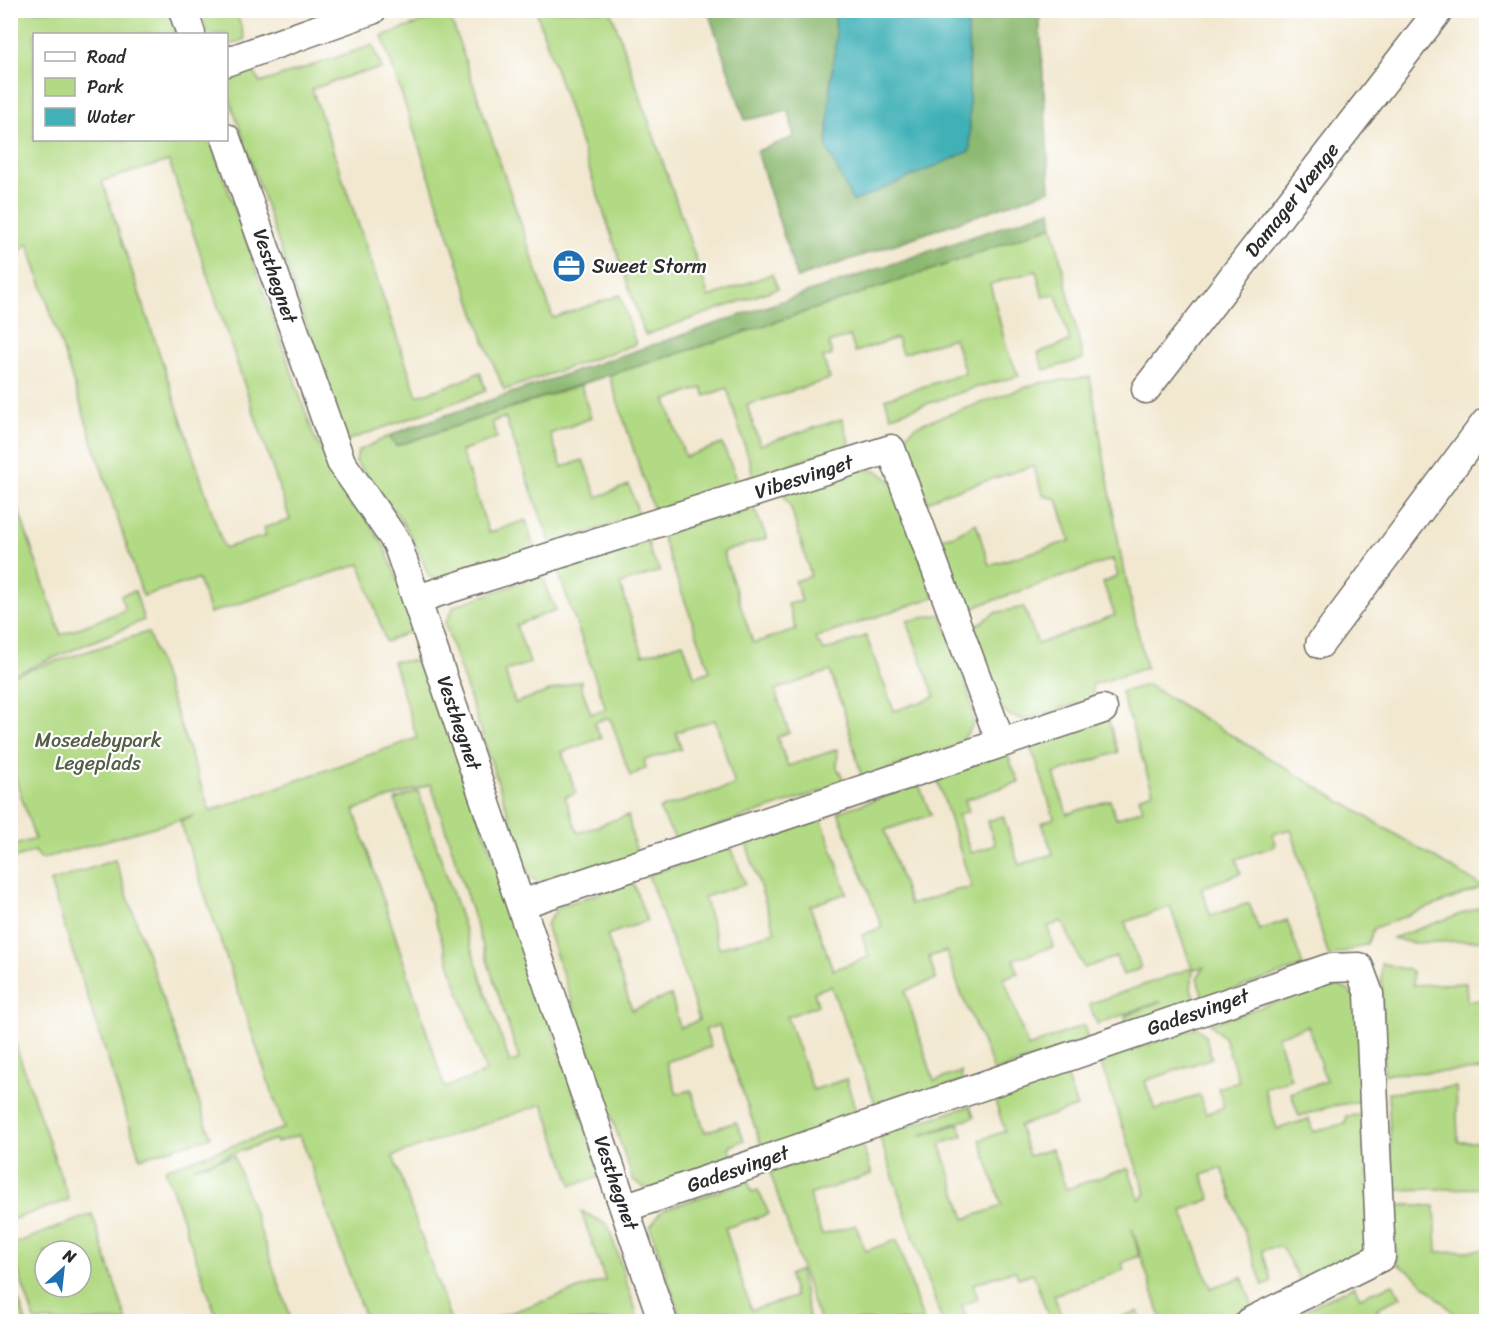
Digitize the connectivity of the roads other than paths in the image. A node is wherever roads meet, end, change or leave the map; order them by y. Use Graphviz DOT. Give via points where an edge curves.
graph roads {
  1 [pos="183,10"];
  2 [pos="372,10"];
  3 [pos="1438,10"];
  4 [pos="191,33"];
  5 [pos="228,61"];
  6 [pos="227,141"];
  7 [pos="1146,389"];
  8 [pos="1486,422"];
  9 [pos="417,599"];
  10 [pos="1320,644"];
  11 [pos="1103,710"];
  12 [pos="1001,743"];
  13 [pos="521,903"];
  14 [pos="624,1208"];
  15 [pos="663,1322"];
  16 [pos="1250,1322"];
  1 -- 4 [label="street"];
  2 -- 5 [label="street"];
  3 -- 7 [label="street, Damager Vænge"];
  6 -- 9 [label="street, Vesthegnet" via="341,462 397,543"];
  8 -- 10 [label="street"];
  9 -- 12 [label="street, Vibesvinget" via="891,449"];
  9 -- 13 [label="street, Vesthegnet"];
  11 -- 12 [label="street"];
  12 -- 13 [label="street"];
  13 -- 14 [label="street, Vesthegnet"];
  14 -- 15 [label="street, Vesthegnet"];
  14 -- 16 [label="street, Gadesvinget" via="1329,968 1359,967 1369,994 1381,1257"];
}
